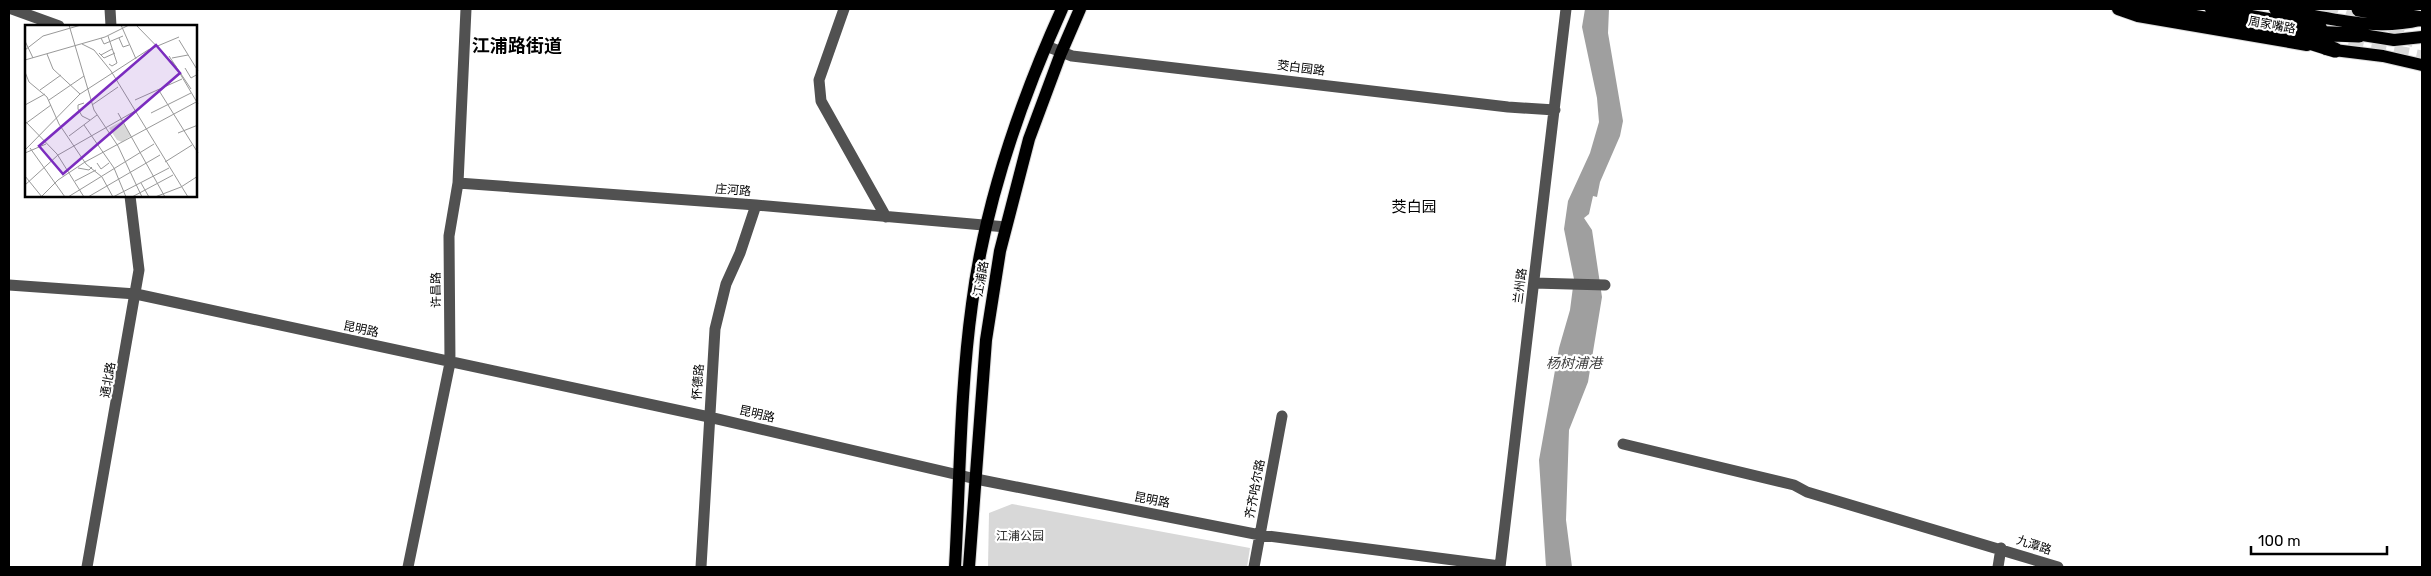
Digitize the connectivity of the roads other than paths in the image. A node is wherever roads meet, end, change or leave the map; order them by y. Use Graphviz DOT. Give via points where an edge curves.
graph roads {
  1 [pos="12,9"];
  2 [pos="110,9"];
  3 [pos="466,9"];
  4 [pos="844,9"];
  5 [pos="1062,9"];
  6 [pos="1080,9"];
  7 [pos="1566,9"];
  8 [pos="2118,9"];
  9 [pos="2146,9"];
  10 [pos="2211,9"];
  11 [pos="2275,9"];
  12 [pos="2359,9"];
  13 [pos="2395,9"];
  14 [pos="2421,9"];
  15 [pos="2422,19"];
  16 [pos="56,25"];
  17 [pos="111,25"];
  18 [pos="2279,32"];
  19 [pos="2358,35"];
  20 [pos="2422,37"];
  21 [pos="1046,46"];
  22 [pos="2335,50"];
  23 [pos="1061,52"];
  24 [pos="2422,65"];
  25 [pos="1555,110"];
  26 [pos="458,183"];
  27 [pos="130,198"];
  28 [pos="756,205"];
  29 [pos="886,217"];
  30 [pos="987,225"];
  31 [pos="1006,227"];
  32 [pos="1534,283"];
  33 [pos="9,285"];
  34 [pos="1605,285"];
  35 [pos="136,294"];
  36 [pos="450,363"];
  37 [pos="1282,416"];
  38 [pos="709,417"];
  39 [pos="1624,444"];
  40 [pos="959,475"];
  41 [pos="976,480"];
  42 [pos="1260,535"];
  43 [pos="2001,548"];
  44 [pos="87,567"];
  45 [pos="408,567"];
  46 [pos="701,567"];
  47 [pos="954,567"];
  48 [pos="969,567"];
  49 [pos="1254,567"];
  50 [pos="1500,567"];
  51 [pos="1998,567"];
  52 [pos="2058,567"];
  1 -- 16 [label="street"];
  2 -- 17 [label="street"];
  3 -- 26 [label="street, 许昌路"];
  4 -- 29 [label="street" via="819,80 821,101"];
  5 -- 21 [label="main road, 江浦路"];
  6 -- 23 [label="main road, 江浦路"];
  7 -- 25 [label="street, 兰州路"];
  8 -- 22 [label="main road, 周家嘴路" via="2138,16"];
  9 -- 18 [label="highway"];
  10 -- 19 [label="main road"];
  11 -- 15 [label="main road" via="2356,24 2400,25"];
  12 -- 15 [label="highway"];
  13 -- 15 [label="main road"];
  14 -- 15 [label="main road"];
  18 -- 19 [label="highway"];
  18 -- 22 [label="highway"];
  19 -- 20 [label="main road" via="2394,40"];
  21 -- 23 [label="street, 茭白园路"];
  21 -- 30 [label="main road, 江浦路" via="1015,125"];
  22 -- 24 [label="main road, 周家嘴路"];
  23 -- 25 [label="street, 茭白园路" via="1072,56"];
  23 -- 31 [label="main road, 江浦路" via="1029,139"];
  25 -- 32 [label="street, 兰州路"];
  26 -- 28 [label="street, 庄河路"];
  26 -- 36 [label="street, 许昌路" via="449,236"];
  27 -- 35 [label="street, 通北路" via="139,270"];
  28 -- 29 [label="street, 庄河路"];
  28 -- 38 [label="street, 怀德路" via="721,302 715,329"];
  29 -- 30 [label="street, 庄河路"];
  30 -- 31 [label="street, 庄河路"];
  30 -- 40 [label="main road, 江浦路" via="965,360"];
  31 -- 41 [label="main road, 江浦路" via="990,302"];
  32 -- 34 [label="street"];
  32 -- 50 [label="street, 兰州路"];
  33 -- 35 [label="street, 昆明路"];
  35 -- 36 [label="street, 昆明路"];
  35 -- 44 [label="street, 通北路"];
  36 -- 38 [label="street, 昆明路"];
  36 -- 45 [label="street, 许昌路"];
  37 -- 42 [label="street, 齐齐哈尔路"];
  38 -- 40 [label="street, 昆明路"];
  38 -- 46 [label="street, 怀德路"];
  39 -- 43 [label="street, 九潭路" via="1794,485 1911,525"];
  40 -- 41 [label="street, 昆明路"];
  40 -- 47 [label="main road, 江浦路"];
  41 -- 42 [label="street, 昆明路"];
  41 -- 48 [label="main road, 江浦路"];
  42 -- 49 [label="street, 齐齐哈尔路"];
  42 -- 50 [label="street, 昆明路"];
  43 -- 51 [label="street"];
  43 -- 52 [label="street, 九潭路"];
}
